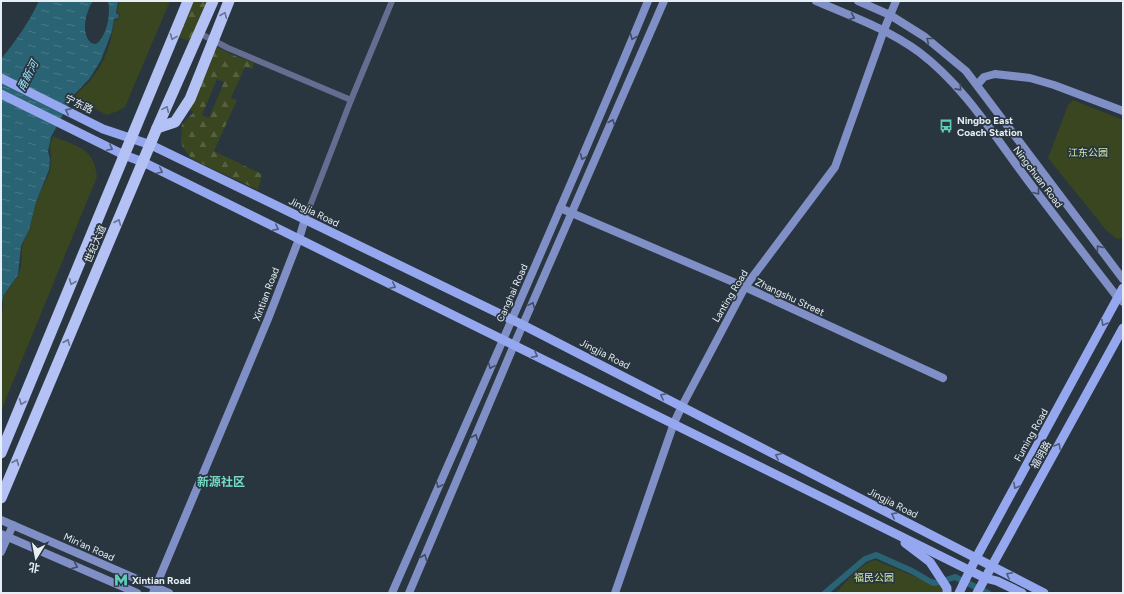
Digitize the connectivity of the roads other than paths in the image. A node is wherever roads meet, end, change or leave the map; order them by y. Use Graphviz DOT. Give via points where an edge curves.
graph roads {
  1 [pos="188,1"];
  2 [pos="213,1"];
  3 [pos="229,1"];
  4 [pos="391,1"];
  5 [pos="648,1"];
  6 [pos="664,1"];
  7 [pos="816,1"];
  8 [pos="858,1"];
  9 [pos="896,1"];
  10 [pos="890,15"];
  11 [pos="884,30"];
  12 [pos="199,33"];
  13 [pos="213,40"];
  14 [pos="1,78"];
  15 [pos="977,85"];
  16 [pos="1,94"];
  17 [pos="351,100"];
  18 [pos="1123,111"];
  19 [pos="158,128"];
  20 [pos="131,138"];
  21 [pos="151,145"];
  22 [pos="124,155"];
  23 [pos="143,162"];
  24 [pos="560,208"];
  25 [pos="572,213"];
  26 [pos="305,219"];
  27 [pos="299,239"];
  28 [pos="1123,279"];
  29 [pos="745,287"];
  30 [pos="1123,288"];
  31 [pos="1120,300"];
  32 [pos="511,319"];
  33 [pos="523,325"];
  34 [pos="1123,328"];
  35 [pos="502,339"];
  36 [pos="514,345"];
  37 [pos="943,378"];
  38 [pos="682,406"];
  39 [pos="674,423"];
  40 [pos="1,453"];
  41 [pos="1,498"];
  42 [pos="1,520"];
  43 [pos="13,525"];
  44 [pos="888,530"];
  45 [pos="4,536"];
  46 [pos="1,552"];
  47 [pos="976,558"];
  48 [pos="991,566"];
  49 [pos="970,571"];
  50 [pos="985,578"];
  51 [pos="946,589"];
  52 [pos="154,590"];
  53 [pos="137,593"];
  54 [pos="169,593"];
  55 [pos="392,593"];
  56 [pos="409,593"];
  57 [pos="615,593"];
  58 [pos="959,593"];
  59 [pos="977,593"];
  60 [pos="1022,593"];
  61 [pos="1044,593"];
  1 -- 20 [label="highway, 世纪大道, one-way"];
  2 -- 12 [label="highway, 世纪大道"];
  13 -- 3 [label="highway, one-way"];
  4 -- 17 [label="street, Xintian Road"];
  5 -- 24 [label="main road, Canghai Road, one-way"];
  25 -- 6 [label="main road, one-way"];
  7 -- 11 [label="main road, Ningchuan Road, one-way"];
  8 -- 10 [label="main road, Ningchuan Road"];
  9 -- 10 [label="main road, Lanting Road"];
  10 -- 11 [label="main road, Lanting Road"];
  15 -- 10 [label="main road, Ningchuan Road, one-way" via="966,71 940,49"];
  11 -- 29 [label="main road, Lanting Road" via="835,167"];
  11 -- 31 [label="main road, Ningchuan Road, one-way" via="918,52 964,94"];
  12 -- 13 [label="street"];
  19 -- 12 [label="highway, 世纪大道, one-way"];
  13 -- 17 [label="street"];
  13 -- 19 [label="highway" via="190,99 176,122"];
  20 -- 14 [label="main road, 宁东路, one-way" via="103,128"];
  15 -- 18 [label="main road" via="984,77 995,74 1030,78"];
  28 -- 15 [label="main road, Ningchuan Road, one-way"];
  16 -- 22 [label="main road, one-way"];
  17 -- 26 [label="street, Xintian Road"];
  19 -- 21 [label="highway, 世纪大道"];
  20 -- 21 [label="main road, 宁东路"];
  20 -- 22 [label="highway, 世纪大道"];
  21 -- 23 [label="highway, 世纪大道"];
  21 -- 26 [label="main road, Jingjia Road"];
  22 -- 23 [label="main road"];
  22 -- 40 [label="highway, 世纪大道, one-way"];
  23 -- 27 [label="main road, one-way"];
  41 -- 23 [label="highway, 世纪大道, one-way"];
  24 -- 25 [label="main road, Zhangshu Street"];
  24 -- 32 [label="main road, Canghai Road"];
  25 -- 29 [label="main road, Zhangshu Street"];
  33 -- 25 [label="main road, one-way"];
  26 -- 27 [label="main road, Xintian Road"];
  26 -- 32 [label="main road, Jingjia Road"];
  27 -- 35 [label="main road, one-way"];
  27 -- 52 [label="main road, Xintian Road"];
  29 -- 37 [label="main road, Zhangshu Street"];
  29 -- 38 [label="main road, Lanting Road"];
  30 -- 31 [label="main road, Fuming Road"];
  31 -- 47 [label="main road, Fuming Road, one-way"];
  32 -- 33 [label="main road, Jingjia Road"];
  32 -- 35 [label="main road, Canghai Road"];
  33 -- 36 [label="main road"];
  38 -- 33 [label="main road, Jingjia Road, one-way"];
  48 -- 34 [label="main road, 福明路, one-way"];
  35 -- 36 [label="main road"];
  35 -- 55 [label="main road, Canghai Road, one-way"];
  36 -- 39 [label="main road, one-way"];
  56 -- 36 [label="main road, one-way"];
  38 -- 39 [label="main road, Lanting Road"];
  47 -- 38 [label="main road, Jingjia Road, one-way"];
  39 -- 44 [label="main road"];
  39 -- 57 [label="main road, Lanting Road"];
  42 -- 43 [label="main road, Min'an Road"];
  43 -- 45 [label="main road"];
  43 -- 52 [label="main road, Min'an Road"];
  44 -- 49 [label="main road"];
  44 -- 51 [label="main road" via="930,562"];
  45 -- 46 [label="main road"];
  45 -- 53 [label="main road, one-way"];
  47 -- 48 [label="main road, Jingjia Road"];
  47 -- 49 [label="main road, Fuming Road"];
  48 -- 50 [label="main road, 福明路"];
  61 -- 48 [label="main road, Jingjia Road, one-way"];
  49 -- 50 [label="main road"];
  49 -- 58 [label="main road, Fuming Road"];
  50 -- 59 [label="main road, 福明路"];
  50 -- 60 [label="main road"];
  52 -- 54 [label="main road, Min'an Road"];
}
